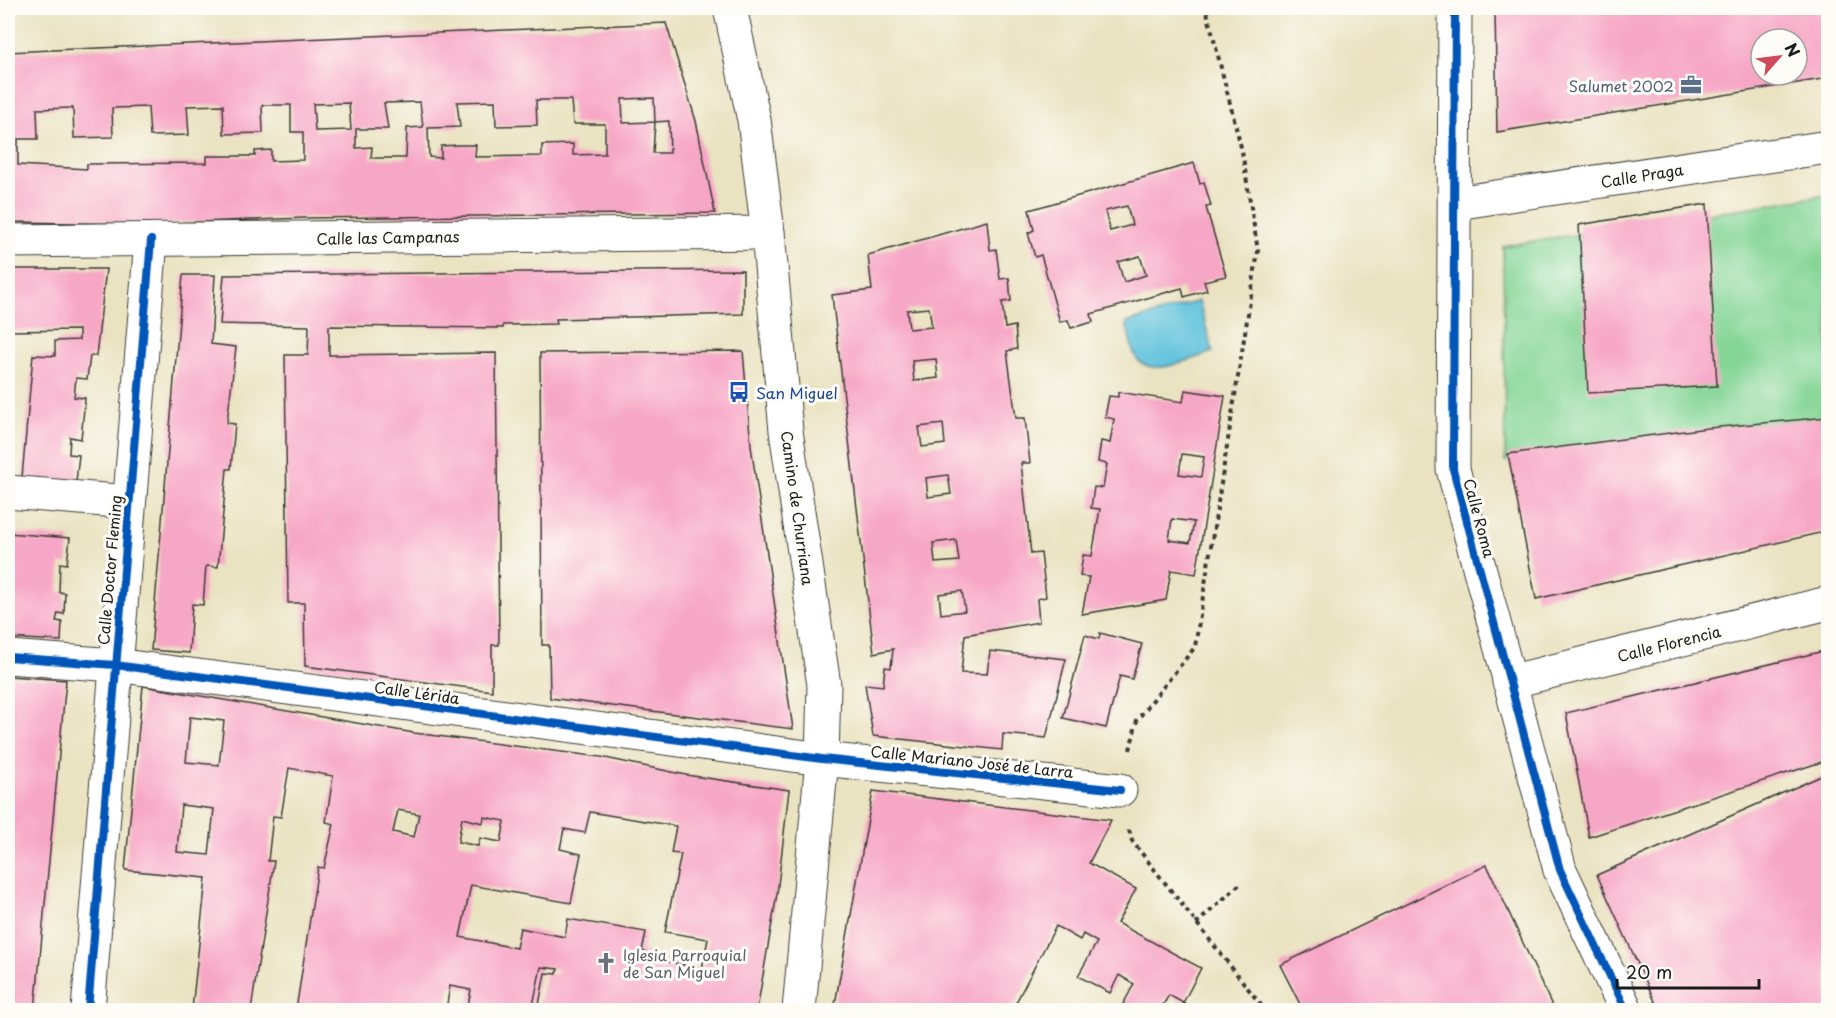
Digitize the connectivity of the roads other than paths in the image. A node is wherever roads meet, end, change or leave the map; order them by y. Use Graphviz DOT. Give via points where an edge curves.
graph roads {
  1 [pos="730,8"];
  2 [pos="1455,8"];
  3 [pos="1828,147"];
  4 [pos="1456,204"];
  5 [pos="768,233"];
  6 [pos="151,240"];
  7 [pos="8,241"];
  8 [pos="8,492"];
  9 [pos="129,502"];
  10 [pos="1828,603"];
  11 [pos="8,657"];
  12 [pos="115,665"];
  13 [pos="1509,682"];
  14 [pos="822,759"];
  15 [pos="1120,790"];
  16 [pos="88,1011"];
  17 [pos="799,1011"];
  18 [pos="1626,1011"];
  1 -- 5 [label="street, Camino de Churriana" via="754,120"];
  2 -- 4 [label="street, Calle Roma"];
  3 -- 4 [label="street, Calle Praga"];
  4 -- 13 [label="street, Calle Roma" via="1454,469"];
  5 -- 6 [label="street, Calle las Campanas"];
  5 -- 14 [label="street, Camino de Churriana" via="786,430 824,684"];
  6 -- 7 [label="street, Calle las Campanas"];
  6 -- 9 [label="street, Calle Doctor Fleming"];
  8 -- 9 [label="street"];
  9 -- 12 [label="street, Calle Doctor Fleming"];
  10 -- 13 [label="street, Calle Florencia"];
  11 -- 12 [label="street, Calle Lérida"];
  12 -- 14 [label="street, Calle Lérida"];
  12 -- 16 [label="street, Calle Doctor Fleming"];
  13 -- 18 [label="street, Calle Roma" via="1560,870"];
  14 -- 15 [label="street, Calle Mariano José de Larra"];
  14 -- 17 [label="street, Camino de Churriana"];
}
